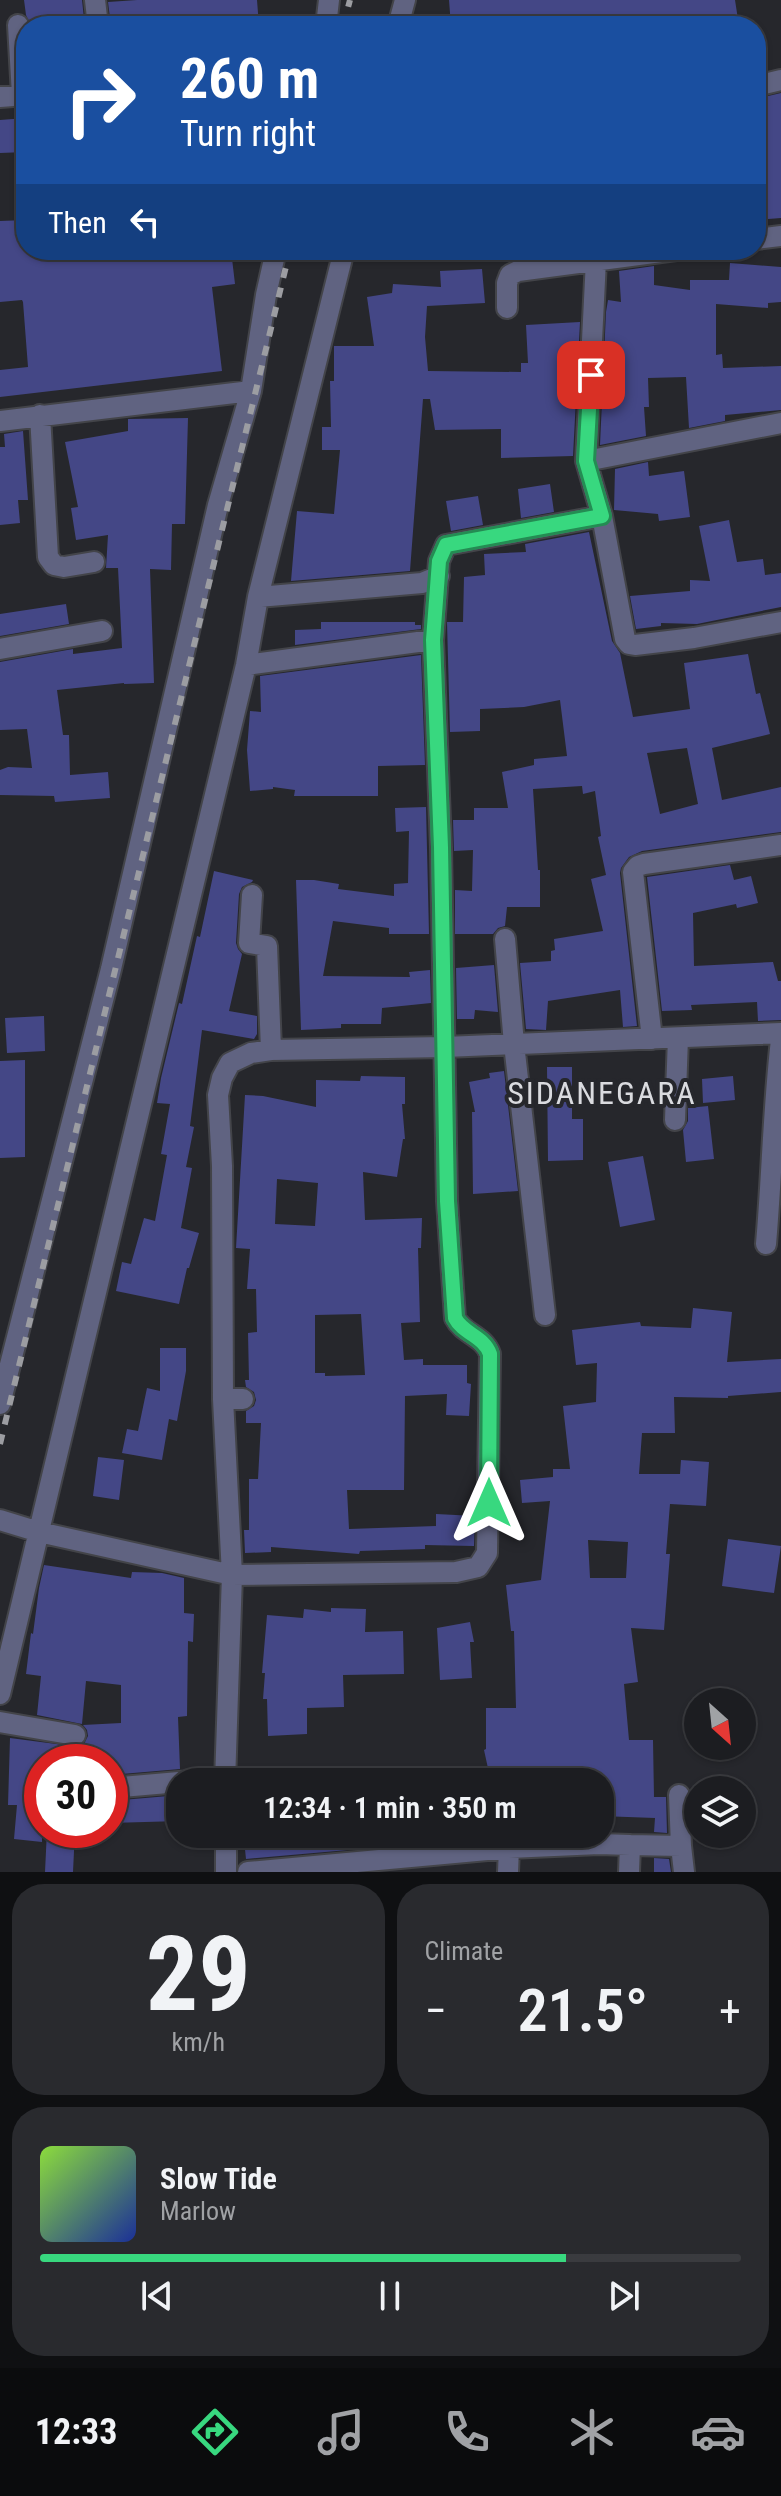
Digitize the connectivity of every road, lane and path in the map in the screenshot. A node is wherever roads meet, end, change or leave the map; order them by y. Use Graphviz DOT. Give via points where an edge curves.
graph roads {
  1 [pos="274,260"];
  2 [pos="342,260"];
  3 [pos="596,260"];
  4 [pos="507,308"];
  5 [pos="251,391"];
  6 [pos="40,415"];
  7 [pos="0,421"];
  8 [pos="781,423"];
  9 [pos="586,461"];
  10 [pos="602,516"];
  11 [pos="94,562"];
  12 [pos="439,576"];
  13 [pos="258,597"];
  14 [pos="781,622"];
  15 [pos="102,631"];
  16 [pos="433,640"];
  17 [pos="0,649"];
  18 [pos="246,665"];
  19 [pos="781,845"];
  20 [pos="252,895"];
  21 [pos="505,939"];
  22 [pos="781,1033"];
  23 [pos="678,1038"];
  24 [pos="652,1039"];
  25 [pos="781,1040"];
  26 [pos="514,1044"];
  27 [pos="445,1047"];
  28 [pos="271,1050"];
  29 [pos="675,1120"];
  30 [pos="766,1244"];
  31 [pos="545,1315"];
  32 [pos="0,1404"];
  33 [pos="0,1520"];
  34 [pos="39,1532"];
  35 [pos="232,1575"];
  36 [pos="0,1694"];
  37 [pos="0,1722"];
  38 [pos="75,1735"];
  39 [pos="225,1768"];
  40 [pos="166,1784"];
  41 [pos="128,1787"];
  42 [pos="679,1795"];
  43 [pos="614,1844"];
  44 [pos="630,1845"];
  45 [pos="681,1846"];
  46 [pos="226,1848"];
  47 [pos="509,1848"];
  48 [pos="226,1872"];
  49 [pos="248,1872"];
  50 [pos="508,1872"];
  51 [pos="629,1872"];
  52 [pos="684,1872"];
  1 -- 5 [label="street"];
  2 -- 13 [label="street"];
  3 -- 4 [label="street" via="510,275"];
  3 -- 9 [label="street"];
  5 -- 6 [label="street"];
  5 -- 32 [label="street" via="218,505 108,984"];
  6 -- 7 [label="street"];
  6 -- 11 [label="street" via="48,557 64,567"];
  8 -- 9 [label="street"];
  9 -- 10 [label="street"];
  10 -- 12 [label="street" via="446,545"];
  10 -- 14 [label="street" via="629,644"];
  12 -- 13 [label="street" via="422,583"];
  12 -- 16 [label="street"];
  13 -- 18 [label="street"];
  15 -- 17 [label="street"];
  16 -- 18 [label="street"];
  16 -- 27 [label="street"];
  18 -- 34 [label="street"];
  19 -- 24 [label="street" via="644,864 633,872"];
  20 -- 28 [label="street" via="249,943 267,946"];
  21 -- 26 [label="street"];
  22 -- 23 [label="street"];
  23 -- 24 [label="street"];
  23 -- 29 [label="street"];
  24 -- 26 [label="street"];
  25 -- 30 [label="street"];
  26 -- 27 [label="street"];
  26 -- 31 [label="street"];
  27 -- 28 [label="street"];
  27 -- 35 [label="street" via="455,1318 490,1354 487,1553 478,1567 456,1572"];
  28 -- 35 [label="street" via="230,1063 218,1095 233,1399"];
  33 -- 34 [label="street"];
  34 -- 35 [label="street"];
  34 -- 36 [label="street"];
  35 -- 39 [label="street"];
  37 -- 38 [label="street"];
  40 -- 41 [label="street"];
  42 -- 45 [label="street"];
  43 -- 44 [label="street"];
  44 -- 45 [label="street"];
  44 -- 51 [label="street"];
  45 -- 52 [label="street"];
  46 -- 48 [label="street"];
  47 -- 49 [label="street"];
  47 -- 50 [label="street"];
}
